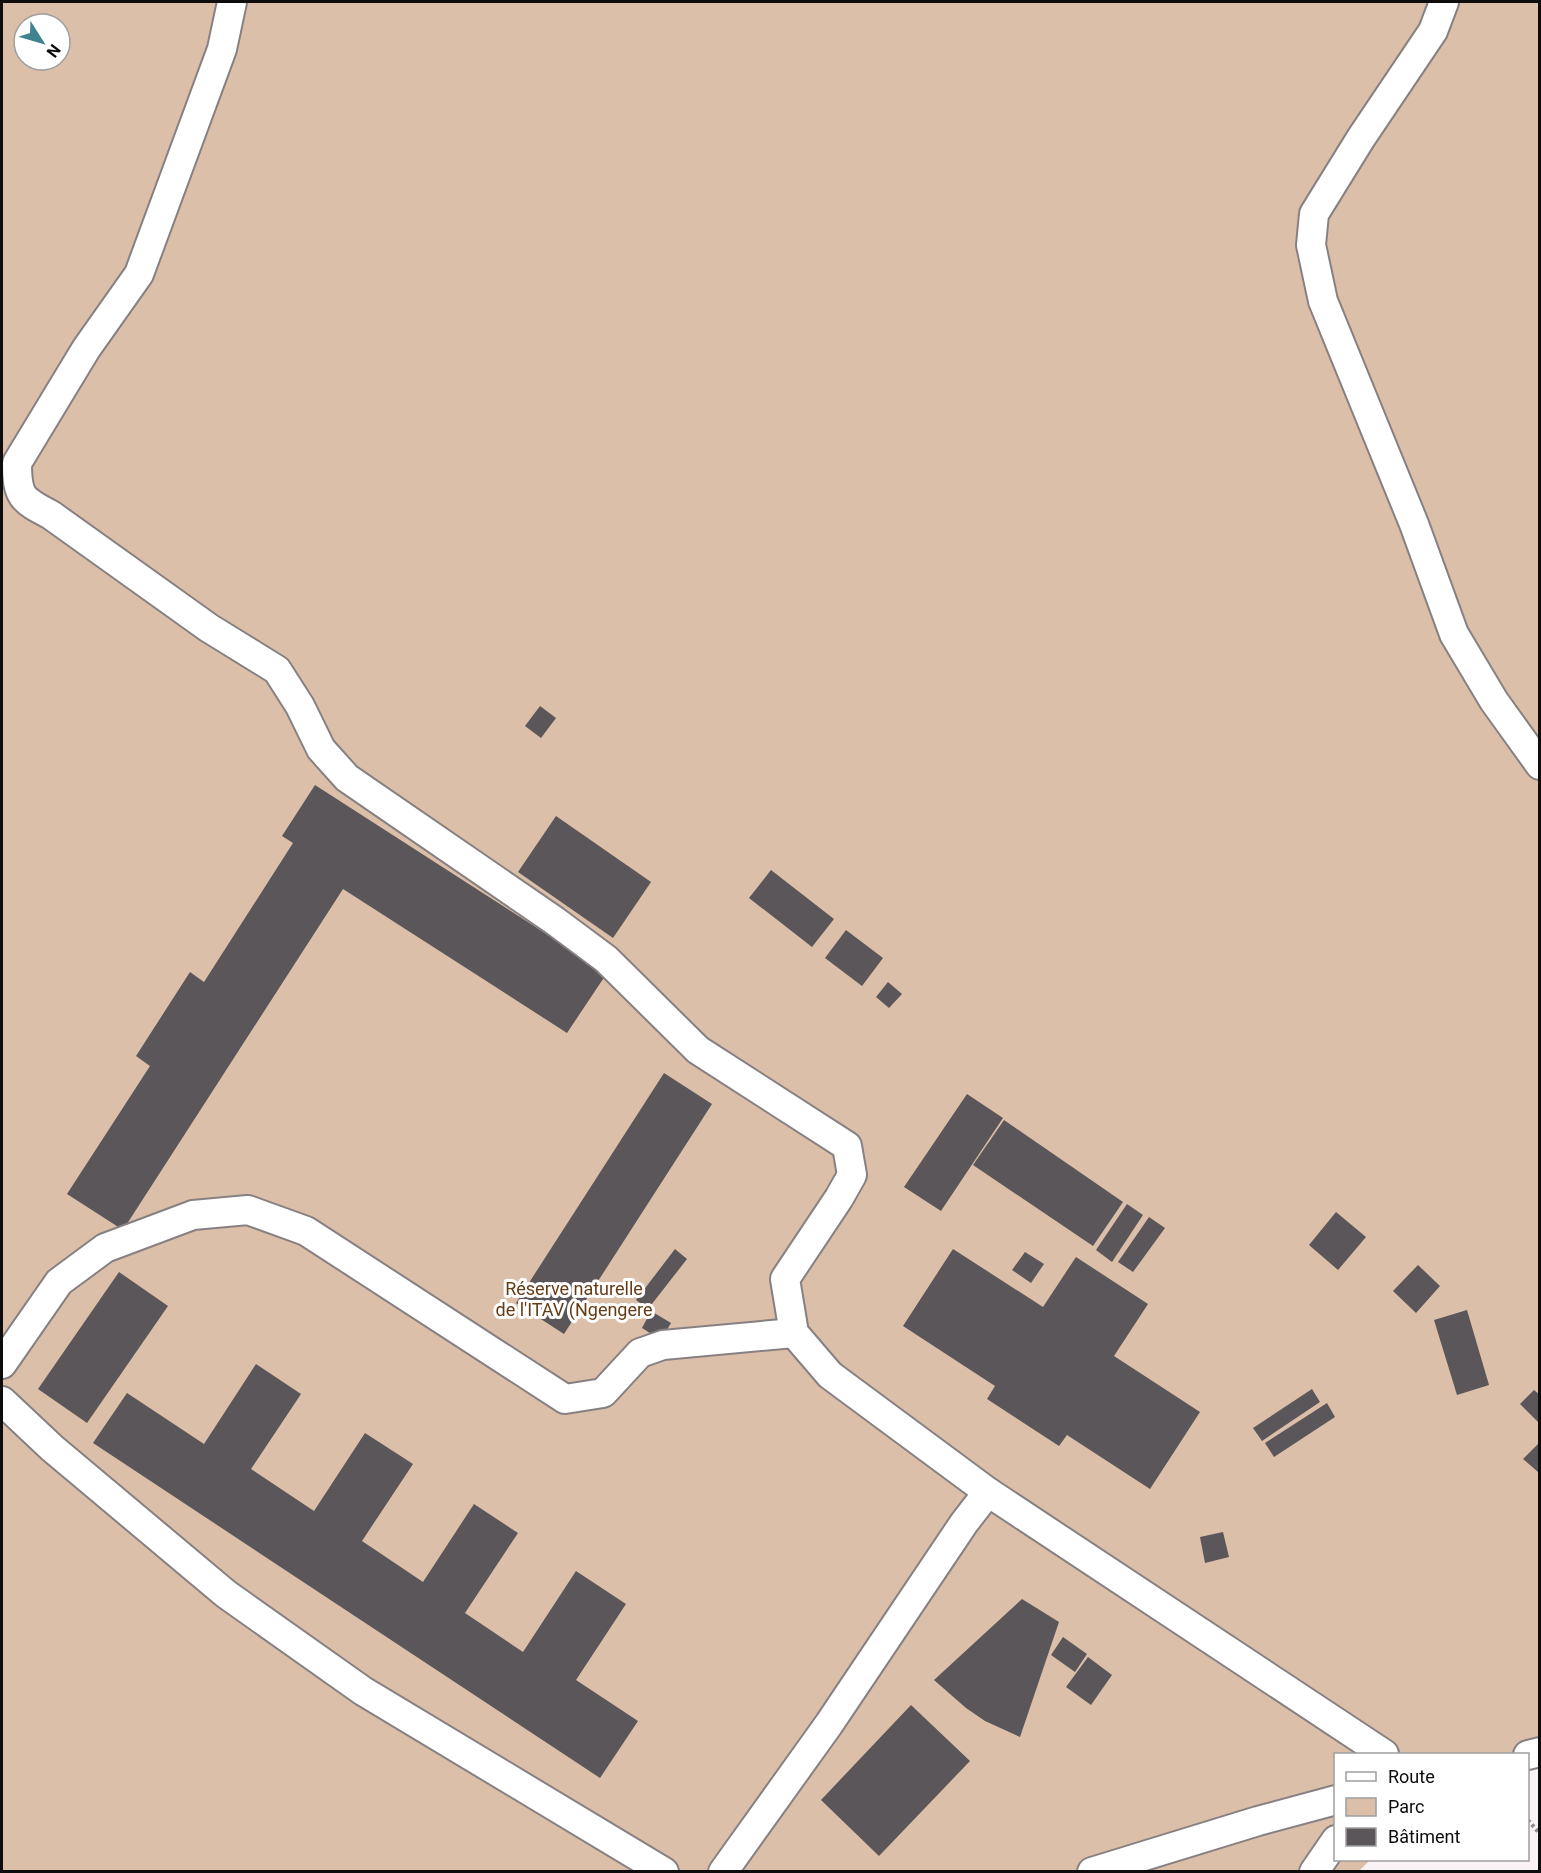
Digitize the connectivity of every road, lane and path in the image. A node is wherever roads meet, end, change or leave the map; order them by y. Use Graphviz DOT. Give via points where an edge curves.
graph roads {
  1 [pos="232,2"];
  2 [pos="1444,2"];
  3 [pos="1539,765"];
  4 [pos="794,1334"];
  5 [pos="2,1364"];
  6 [pos="2,1401"];
  7 [pos="988,1492"];
  8 [pos="1381,1753"];
  9 [pos="1334,1800"];
  10 [pos="1529,1822"];
  11 [pos="1539,1834"];
  12 [pos="1334,1842"];
  13 [pos="664,1872"];
  14 [pos="723,1872"];
  15 [pos="1092,1872"];
  16 [pos="1314,1872"];
  1 -- 4 [label="street" via="222,49 139,274 86,348 17,463 17,485 28,503 277,670 321,749 347,778 606,959 698,1050 847,1146 852,1175 785,1279"];
  2 -- 3 [label="street" via="1433,31 1314,214 1311,245 1323,301 1414,524 1454,634"];
  4 -- 5 [label="street" via="663,1345 640,1353 603,1393 565,1399 306,1231 248,1210 193,1215 105,1248 59,1282"];
  4 -- 7 [label="street" via="830,1375"];
  6 -- 13 [label="street" via="226,1594 363,1691"];
  7 -- 8 [label="street"];
  7 -- 14 [label="street"];
  9 -- 15 [label="street"];
  10 -- 11 [label="path"];
  12 -- 16 [label="street"];
}
